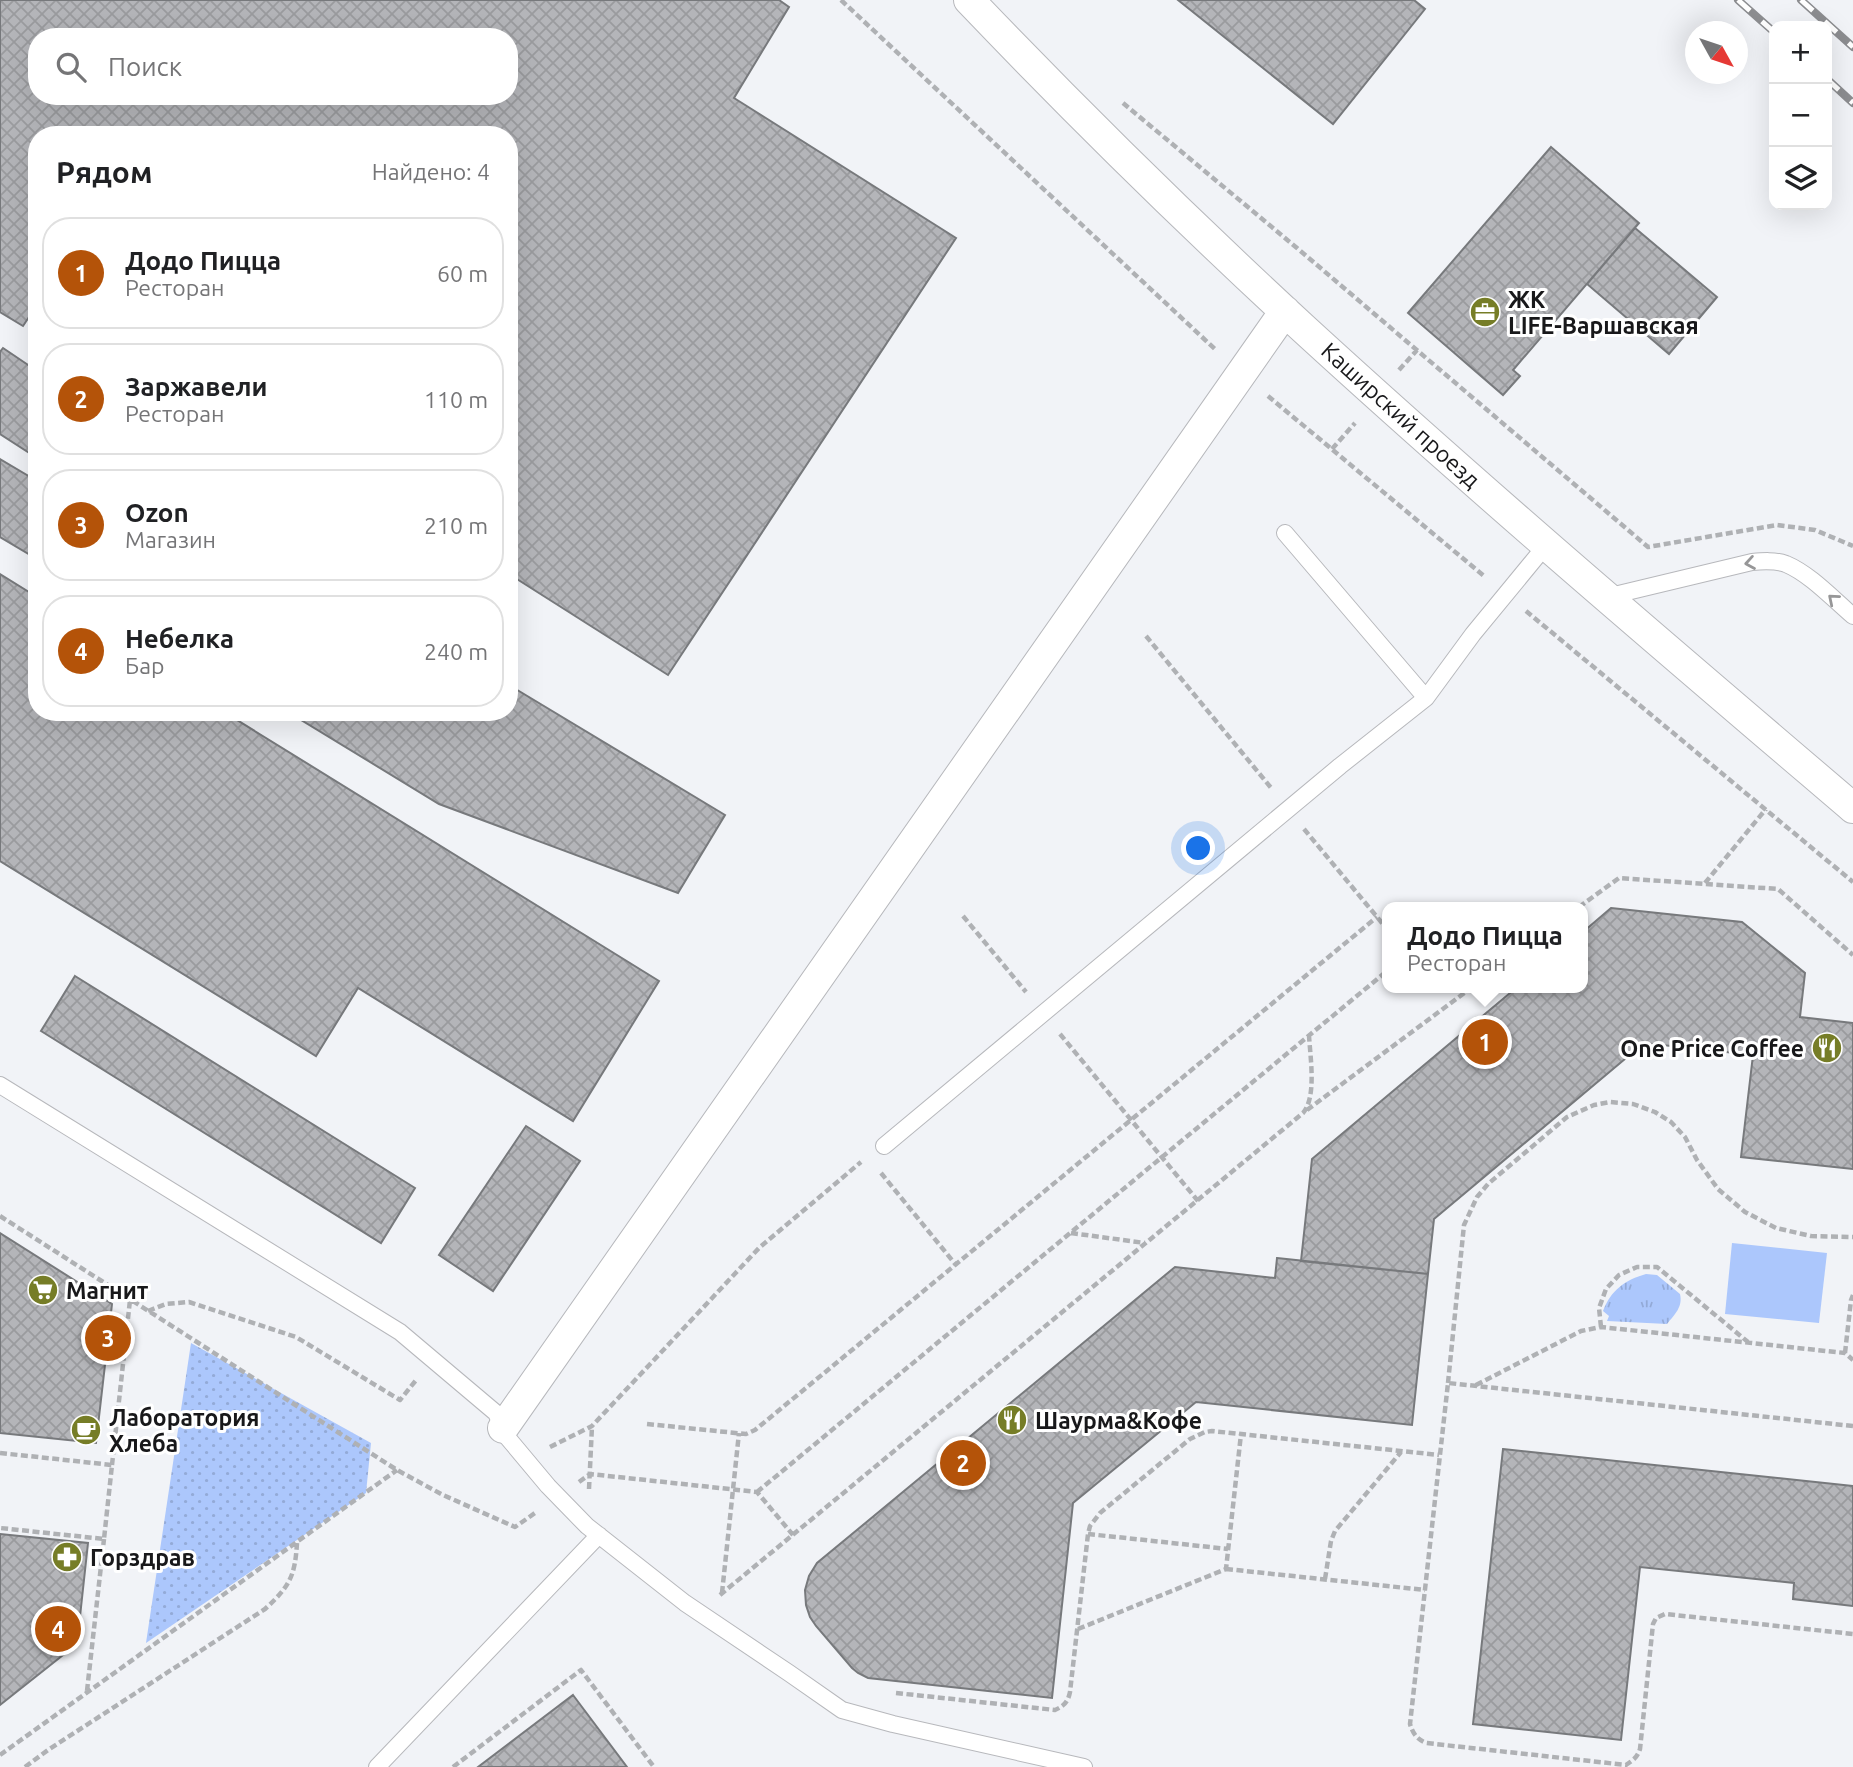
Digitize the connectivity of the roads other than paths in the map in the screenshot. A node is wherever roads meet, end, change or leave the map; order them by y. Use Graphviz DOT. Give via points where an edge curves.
graph roads {
  1 [pos="968,0"];
  2 [pos="1285,312"];
  3 [pos="1285,533"];
  4 [pos="1547,544"];
  5 [pos="1606,597"];
  6 [pos="1853,616"];
  7 [pos="1426,698"];
  8 [pos="1853,808"];
  9 [pos="0,1085"];
  10 [pos="884,1146"];
  11 [pos="503,1428"];
  12 [pos="599,1535"];
  13 [pos="377,1767"];
  14 [pos="1084,1767"];
  1 -- 2 [label="street, Каширский проезд"];
  2 -- 4 [label="street, Каширский проезд"];
  2 -- 11 [label="street"];
  3 -- 7 [label="lane"];
  4 -- 5 [label="street, Каширский проезд"];
  4 -- 7 [label="lane"];
  6 -- 5 [label="lane, one-way" via="1804,574 1784,563 1766,561"];
  5 -- 8 [label="street, Каширский проезд"];
  7 -- 10 [label="lane"];
  9 -- 11 [label="lane" via="400,1332 496,1413"];
  11 -- 12 [label="lane" via="559,1497"];
  12 -- 13 [label="lane"];
  12 -- 14 [label="lane" via="685,1604 842,1710"];
}
